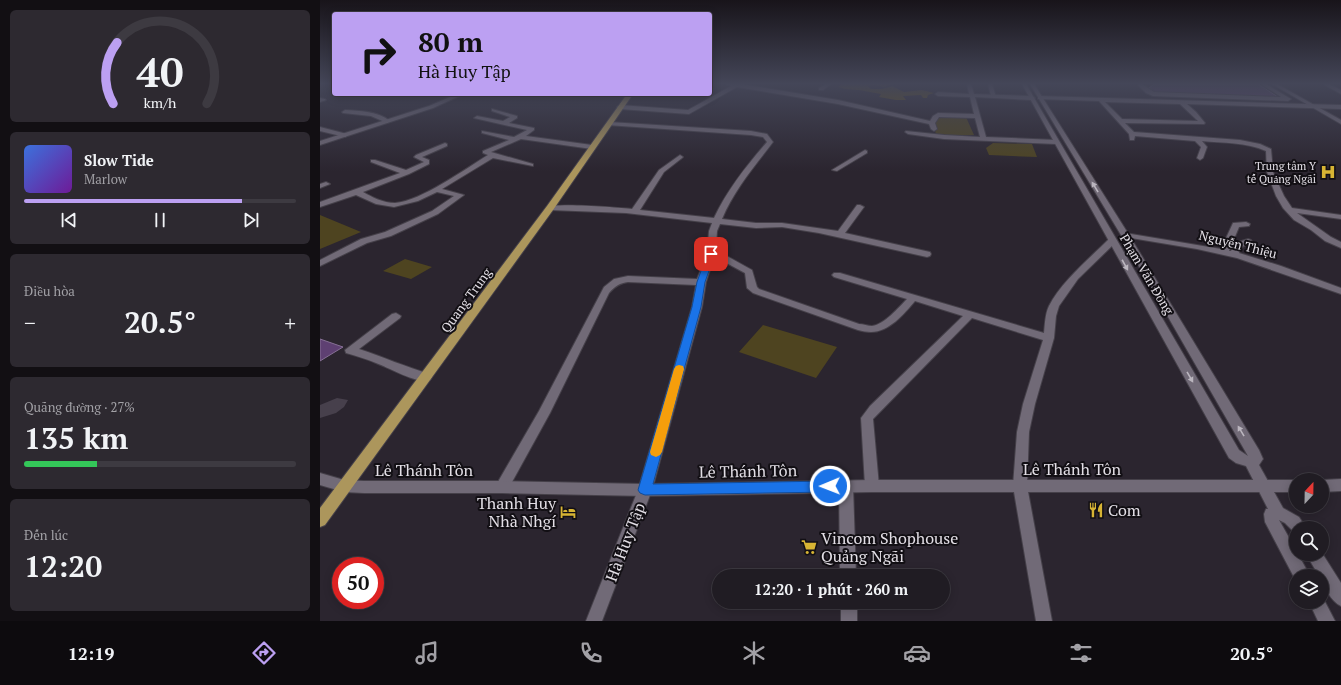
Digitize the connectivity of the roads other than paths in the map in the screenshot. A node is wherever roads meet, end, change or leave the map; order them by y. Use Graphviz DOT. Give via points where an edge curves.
graph roads {
  1 [pos="370,113"];
  2 [pos="412,113"];
  3 [pos="505,113"];
  4 [pos="617,113"];
  5 [pos="887,113"];
  6 [pos="976,113"];
  7 [pos="1043,113"];
  8 [pos="1047,113"];
  9 [pos="1112,113"];
  10 [pos="1192,113"];
  11 [pos="1325,113"];
  12 [pos="977,116"];
  13 [pos="477,118"];
  14 [pos="387,121"];
  15 [pos="1119,121"];
  16 [pos="1341,122"];
  17 [pos="932,123"];
  18 [pos="504,124"];
  19 [pos="609,124"];
  20 [pos="320,129"];
  21 [pos="484,132"];
  22 [pos="908,132"];
  23 [pos="345,135"];
  24 [pos="937,136"];
  25 [pos="517,138"];
  26 [pos="983,138"];
  27 [pos="1197,139"];
  28 [pos="1056,142"];
  29 [pos="1068,142"];
  30 [pos="320,143"];
  31 [pos="445,145"];
  32 [pos="592,147"];
  33 [pos="865,152"];
  34 [pos="493,155"];
  35 [pos="680,157"];
  36 [pos="1200,158"];
  37 [pos="373,161"];
  38 [pos="531,165"];
  39 [pos="835,170"];
  40 [pos="407,173"];
  41 [pos="435,189"];
  42 [pos="356,192"];
  43 [pos="320,204"];
  44 [pos="1092,206"];
  45 [pos="860,207"];
  46 [pos="1107,207"];
  47 [pos="550,208"];
  48 [pos="1290,210"];
  49 [pos="635,211"];
  50 [pos="1341,217"];
  51 [pos="719,220"];
  52 [pos="1246,224"];
  53 [pos="840,234"];
  54 [pos="1125,235"];
  55 [pos="1112,241"];
  56 [pos="1248,242"];
  57 [pos="1341,245"];
  58 [pos="712,250"];
  59 [pos="1224,252"];
  60 [pos="927,254"];
  61 [pos="1234,255"];
  62 [pos="320,263"];
  63 [pos="837,275"];
  64 [pos="701,282"];
  65 [pos="1341,291"];
  66 [pos="913,298"];
  67 [pos="1150,308"];
  68 [pos="1169,310"];
  69 [pos="969,315"];
  70 [pos="396,316"];
  71 [pos="1049,338"];
  72 [pos="426,377"];
  73 [pos="1250,462"];
  74 [pos="320,479"];
  75 [pos="1341,485"];
  76 [pos="344,486"];
  77 [pos="846,486"];
  78 [pos="872,486"];
  79 [pos="1020,486"];
  80 [pos="1264,486"];
  81 [pos="1289,486"];
  82 [pos="1329,486"];
  83 [pos="502,487"];
  84 [pos="645,490"];
  85 [pos="1278,513"];
  86 [pos="320,520"];
  87 [pos="1293,521"];
  88 [pos="1318,561"];
  89 [pos="848,569"];
  90 [pos="1298,569"];
  91 [pos="1341,598"];
  92 [pos="849,609"];
  93 [pos="1321,609"];
  94 [pos="594,621"];
  95 [pos="849,621"];
  96 [pos="1044,621"];
  97 [pos="1327,621"];
  1 -- 14 [label="street"];
  2 -- 14 [label="street"];
  3 -- 18 [label="street" via="515,117"];
  4 -- 19 [label="main road, Quang Trung"];
  5 -- 17 [label="street"];
  6 -- 12 [label="street"];
  7 -- 28 [label="street, Phạm Văn Đồng"];
  8 -- 29 [label="street, Phạm Văn Đồng"];
  9 -- 15 [label="street"];
  10 -- 15 [label="street" via="1202,122"];
  11 -- 16 [label="street"];
  12 -- 17 [label="street" via="938,116 934,117"];
  12 -- 26 [label="street"];
  13 -- 18 [label="street"];
  14 -- 23 [label="street"];
  15 -- 27 [label="street" via="1132,136"];
  17 -- 24 [label="street"];
  18 -- 25 [label="street" via="532,129"];
  19 -- 32 [label="main road, Quang Trung"];
  19 -- 51 [label="street, Hà Huy Tập" via="767,136 770,142 730,194"];
  20 -- 23 [label="street"];
  21 -- 25 [label="street"];
  22 -- 24 [label="street"];
  23 -- 30 [label="street"];
  24 -- 26 [label="street"];
  25 -- 32 [label="street"];
  25 -- 34 [label="street" via="486,152"];
  26 -- 28 [label="street"];
  27 -- 36 [label="street" via="1204,147"];
  27 -- 48 [label="street" via="1250,144 1268,150 1270,172 1280,196"];
  28 -- 29 [label="street"];
  28 -- 44 [label="street, Phạm Văn Đồng"];
  46 -- 29 [label="street, Phạm Văn Đồng, one-way"];
  31 -- 40 [label="street" via="418,156 427,163"];
  32 -- 47 [label="main road, Quang Trung"];
  33 -- 39 [label="street"];
  34 -- 38 [label="street"];
  34 -- 41 [label="street"];
  35 -- 49 [label="street" via="661,171"];
  37 -- 40 [label="street"];
  40 -- 42 [label="street"];
  41 -- 42 [label="street" via="405,203 393,205"];
  41 -- 62 [label="street" via="460,195 418,221 364,241"];
  42 -- 43 [label="street"];
  44 -- 46 [label="street"];
  44 -- 55 [label="street, Phạm Văn Đồng"];
  45 -- 53 [label="street"];
  46 -- 54 [label="street, Phạm Văn Đồng"];
  47 -- 49 [label="street"];
  47 -- 72 [label="main road, Quang Trung"];
  48 -- 50 [label="street"];
  48 -- 57 [label="street" via="1297,218"];
  49 -- 51 [label="street"];
  51 -- 53 [label="street" via="753,225 781,225"];
  51 -- 58 [label="street, Hà Huy Tập" via="713,231"];
  52 -- 59 [label="street" via="1236,225"];
  53 -- 60 [label="street"];
  54 -- 59 [label="street, Nguyễn Thiệu"];
  54 -- 68 [label="street, Phạm Văn Đồng"];
  55 -- 67 [label="street, Phạm Văn Đồng, one-way"];
  55 -- 71 [label="street" via="1075,277 1054,306"];
  56 -- 61 [label="street" via="1238,245"];
  58 -- 64 [label="street, Hà Huy Tập"];
  58 -- 66 [label="street" via="749,272 752,288 858,327 879,328 906,307"];
  59 -- 61 [label="street, Nguyễn Thiệu"];
  61 -- 65 [label="street, Nguyễn Thiệu" via="1268,264"];
  63 -- 66 [label="street"];
  64 -- 83 [label="street" via="628,279 612,283"];
  64 -- 84 [label="street, Hà Huy Tập" via="697,307"];
  66 -- 69 [label="street"];
  67 -- 68 [label="street"];
  67 -- 73 [label="street, Phạm Văn Đồng, one-way" via="1234,454"];
  73 -- 68 [label="street, Phạm Văn Đồng, one-way" via="1256,459 1254,454"];
  69 -- 71 [label="street"];
  69 -- 78 [label="street" via="874,408 867,418"];
  70 -- 72 [label="street" via="350,350"];
  71 -- 79 [label="street" via="1023,432"];
  72 -- 76 [label="main road, Quang Trung"];
  73 -- 80 [label="street"];
  74 -- 76 [label="street, Lê Thánh Tôn"];
  75 -- 82 [label="street"];
  76 -- 83 [label="street, Lê Thánh Tôn"];
  76 -- 86 [label="main road, Quang Trung"];
  77 -- 78 [label="street, Lê Thánh Tôn"];
  77 -- 84 [label="street, Lê Thánh Tôn"];
  77 -- 89 [label="street"];
  78 -- 79 [label="street, Lê Thánh Tôn"];
  79 -- 80 [label="street, Lê Thánh Tôn"];
  79 -- 96 [label="street"];
  80 -- 81 [label="street, Lê Thánh Tôn"];
  80 -- 85 [label="street"];
  83 -- 84 [label="street, Lê Thánh Tôn"];
  84 -- 94 [label="street, Hà Huy Tập"];
  85 -- 87 [label="street"];
  85 -- 90 [label="street" via="1271,514 1272,522"];
  88 -- 91 [label="street"];
  92 -- 95 [label="street"];
  93 -- 97 [label="street"];
}
